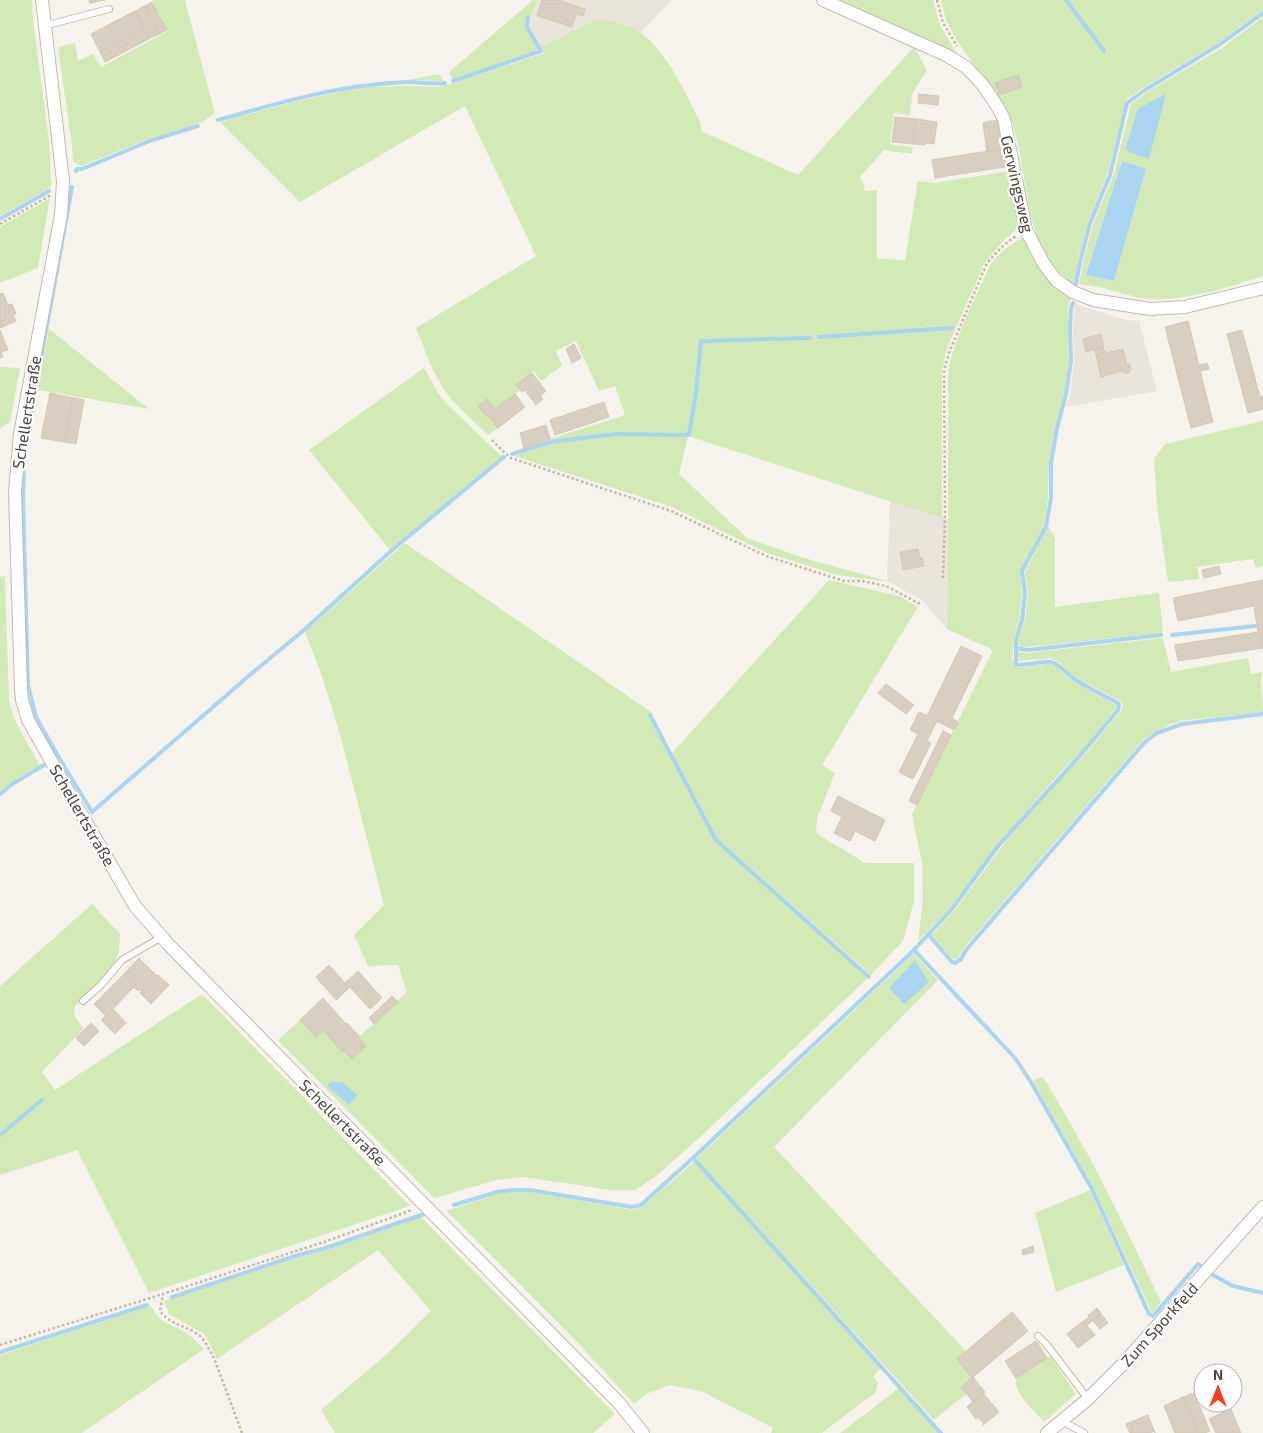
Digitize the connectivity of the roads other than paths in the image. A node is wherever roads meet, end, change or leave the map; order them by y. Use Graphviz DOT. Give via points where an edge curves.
graph roads {
  1 [pos="42,0"];
  2 [pos="823,0"];
  3 [pos="109,9"];
  4 [pos="44,26"];
  5 [pos="1263,288"];
  6 [pos="162,937"];
  7 [pos="84,1001"];
  8 [pos="1263,1207"];
  9 [pos="1038,1336"];
  10 [pos="1088,1400"];
  11 [pos="1062,1421"];
  12 [pos="643,1433"];
  13 [pos="1047,1433"];
  14 [pos="1084,1433"];
  1 -- 4 [label="street, Schellertstraße"];
  2 -- 5 [label="street, Gerwingsweg" via="946,55 982,84 1004,119 1026,230 1044,264 1056,280 1072,292 1094,300 1150,310 1185,307"];
  3 -- 4 [label="lane"];
  4 -- 6 [label="street, Schellertstraße" via="63,188 61,215 17,454 15,492 22,700 28,720 130,897"];
  6 -- 7 [label="lane" via="122,960"];
  6 -- 12 [label="street, Schellertstraße" via="619,1403"];
  8 -- 10 [label="street, Zum Sporkfeld"];
  9 -- 10 [label="lane"];
  10 -- 11 [label="street, Zum Sporkfeld"];
  11 -- 13 [label="street, Zum Sporkfeld"];
  11 -- 14 [label="lane"];
}
